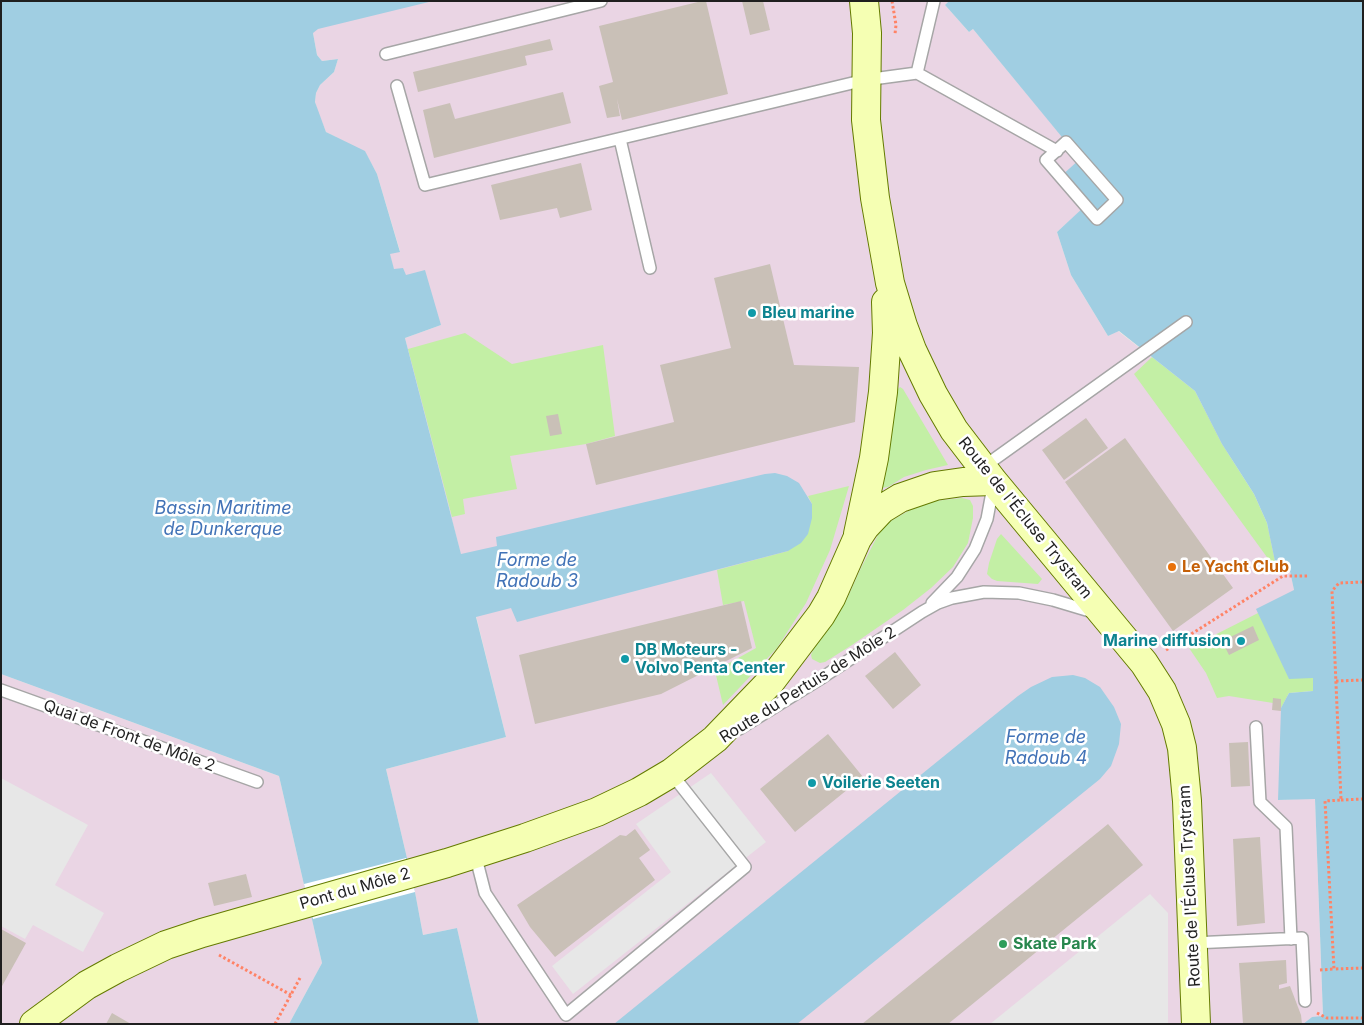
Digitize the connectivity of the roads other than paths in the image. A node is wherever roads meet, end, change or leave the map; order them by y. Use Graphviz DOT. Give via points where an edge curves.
graph roads {
  1 [pos="601,1"];
  2 [pos="864,1"];
  3 [pos="934,1"];
  4 [pos="386,54"];
  5 [pos="917,74"];
  6 [pos="865,80"];
  7 [pos="396,86"];
  8 [pos="620,139"];
  9 [pos="1056,151"];
  10 [pos="885,263"];
  11 [pos="650,268"];
  12 [pos="1186,322"];
  13 [pos="988,474"];
  14 [pos="857,539"];
  15 [pos="922,612"];
  16 [pos="1104,616"];
  17 [pos="1,690"];
  18 [pos="1256,727"];
  19 [pos="693,757"];
  20 [pos="671,773"];
  21 [pos="257,782"];
  22 [pos="475,854"];
  23 [pos="448,862"];
  24 [pos="1291,939"];
  25 [pos="1193,943"];
  26 [pos="1305,1001"];
  27 [pos="34,1024"];
  28 [pos="1196,1024"];
  1 -- 4 [label="lane"];
  2 -- 6 [label="main road, Route de l'Écluse Trystram" via="867,33"];
  3 -- 5 [label="lane"];
  5 -- 6 [label="lane"];
  5 -- 9 [label="lane"];
  6 -- 8 [label="lane"];
  6 -- 10 [label="main road, Route de l'Écluse Trystram" via="866,120"];
  7 -- 8 [label="lane" via="425,186"];
  8 -- 11 [label="lane"];
  9 -- 9 [label="lane" via="1066,142 1117,200 1097,219 1046,160"];
  10 -- 13 [label="main road, Route de l'Écluse Trystram" via="903,326 924,375 954,430"];
  10 -- 14 [label="main road, Route du Pertuis de Môle 2" via="885,373 874,458"];
  12 -- 13 [label="lane"];
  13 -- 14 [label="main road, Route du Pertuis de Môle 2" via="905,495 882,509"];
  13 -- 15 [label="lane, Route du Pertuis de Môle 2" via="987,519 976,549 957,577"];
  13 -- 16 [label="main road, Route de l'Écluse Trystram"];
  14 -- 19 [label="main road, Route du Pertuis de Môle 2" via="831,598 800,645 752,702"];
  15 -- 16 [label="lane, Route du Pertuis de Môle 2" via="952,598 1002,592 1053,600"];
  15 -- 19 [label="lane, Route du Pertuis de Môle 2"];
  16 -- 25 [label="main road, Route de l'Écluse Trystram" via="1153,675 1176,724 1182,748 1187,801"];
  17 -- 21 [label="lane, Quai de Front de Môle 2"];
  18 -- 24 [label="lane" via="1260,802 1286,827"];
  19 -- 20 [label="main road, Route du Pertuis de Môle 2"];
  20 -- 22 [label="main road, Route du Pertuis de Môle 2" via="597,812"];
  20 -- 22 [label="lane" via="745,867 566,1015 485,893"];
  22 -- 23 [label="main road, Route du Pertuis de Môle 2"];
  23 -- 27 [label="main road, Pont du Môle 2" via="182,940 133,960 87,985"];
  24 -- 25 [label="lane"];
  24 -- 26 [label="lane" via="1302,938"];
  25 -- 28 [label="main road, Route de l'Écluse Trystram"];
}
